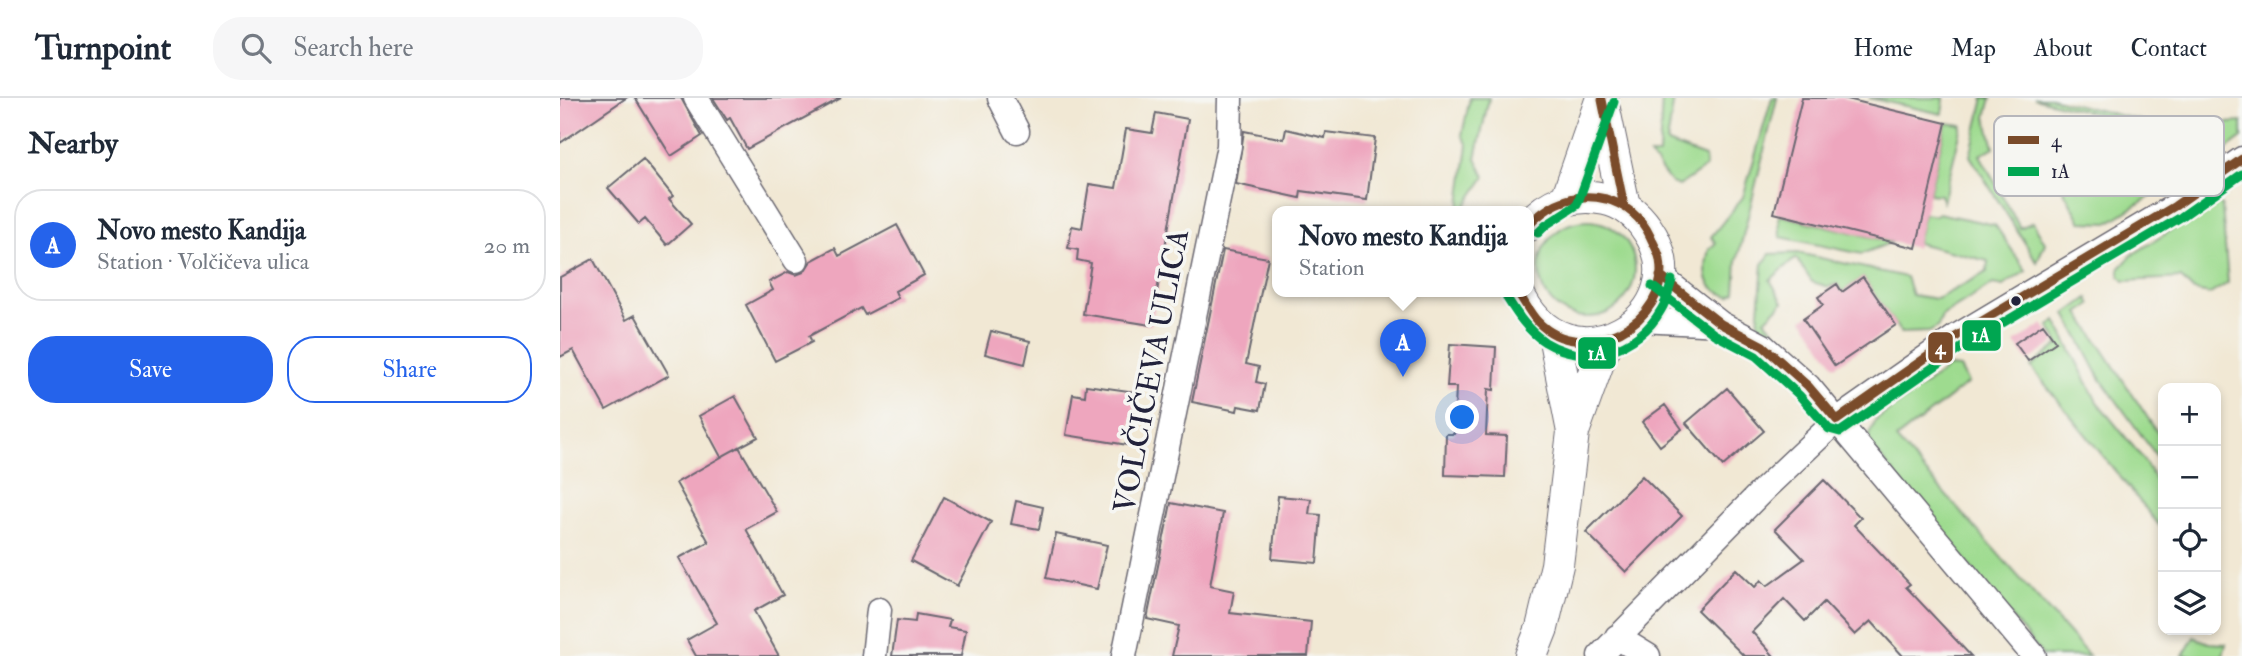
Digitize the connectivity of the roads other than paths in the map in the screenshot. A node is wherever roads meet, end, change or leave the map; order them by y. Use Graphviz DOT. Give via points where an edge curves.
graph roads {
  1 [pos="696,98"];
  2 [pos="1000,98"];
  3 [pos="1230,98"];
  4 [pos="1602,99"];
  5 [pos="1017,131"];
  6 [pos="2242,159"];
  7 [pos="2224,172"];
  8 [pos="2189,196"];
  9 [pos="1567,199"];
  10 [pos="1624,206"];
  11 [pos="1534,221"];
  12 [pos="796,260"];
  13 [pos="1660,276"];
  14 [pos="1520,297"];
  15 [pos="1640,320"];
  16 [pos="1721,324"];
  17 [pos="1554,335"];
  18 [pos="1609,340"];
  19 [pos="1837,420"];
  20 [pos="1573,432"];
  21 [pos="879,610"];
  22 [pos="1617,637"];
  23 [pos="874,656"];
  24 [pos="1124,656"];
  25 [pos="1531,656"];
  26 [pos="1600,656"];
  27 [pos="1648,656"];
  28 [pos="2034,656"];
  1 -- 12 [label="street"];
  2 -- 5 [label="street"];
  3 -- 24 [label="street, VOLČIČEVA ULICA" via="1228,146"];
  4 -- 9 [label="street"];
  4 -- 10 [label="street"];
  6 -- 7 [label="street"];
  8 -- 19 [label="street" via="1957,336"];
  9 -- 10 [label="street" via="1590,197"];
  9 -- 11 [label="street"];
  10 -- 13 [label="street" via="1642,220 1653,237"];
  13 -- 15 [label="street" via="1654,300"];
  13 -- 16 [label="street"];
  14 -- 17 [label="street" via="1538,324"];
  15 -- 16 [label="street"];
  15 -- 18 [label="street"];
  16 -- 19 [label="street" via="1763,346 1808,386"];
  17 -- 18 [label="street" via="1581,343"];
  17 -- 20 [label="street"];
  18 -- 20 [label="street"];
  19 -- 22 [label="street"];
  19 -- 28 [label="street"];
  20 -- 25 [label="street" via="1558,565"];
  21 -- 23 [label="street"];
  22 -- 26 [label="street"];
  22 -- 27 [label="street"];
}
